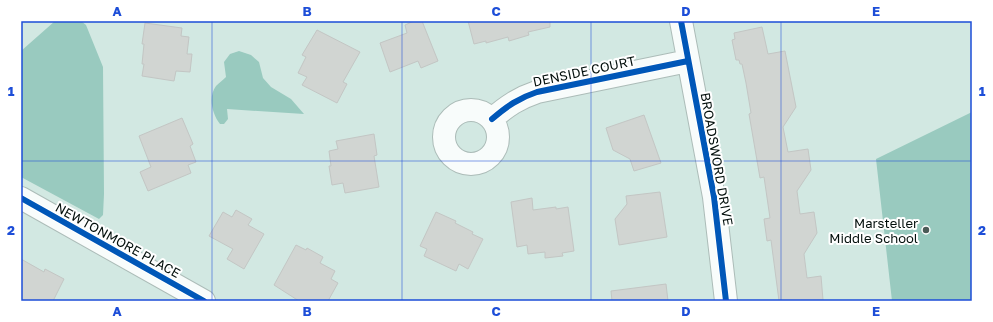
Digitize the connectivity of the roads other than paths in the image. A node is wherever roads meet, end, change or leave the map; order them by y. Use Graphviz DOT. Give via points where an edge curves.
graph roads {
  1 [pos="681,21"];
  2 [pos="688,61"];
  3 [pos="492,119"];
  4 [pos="21,198"];
  5 [pos="204,301"];
  6 [pos="726,301"];
  1 -- 2 [label="street, BROADSWORD DRIVE"];
  2 -- 3 [label="street, DENSIDE COURT" via="537,92 505,107"];
  2 -- 6 [label="street, BROADSWORD DRIVE" via="714,197"];
  4 -- 5 [label="street, NEWTONMORE PLACE"];
}
